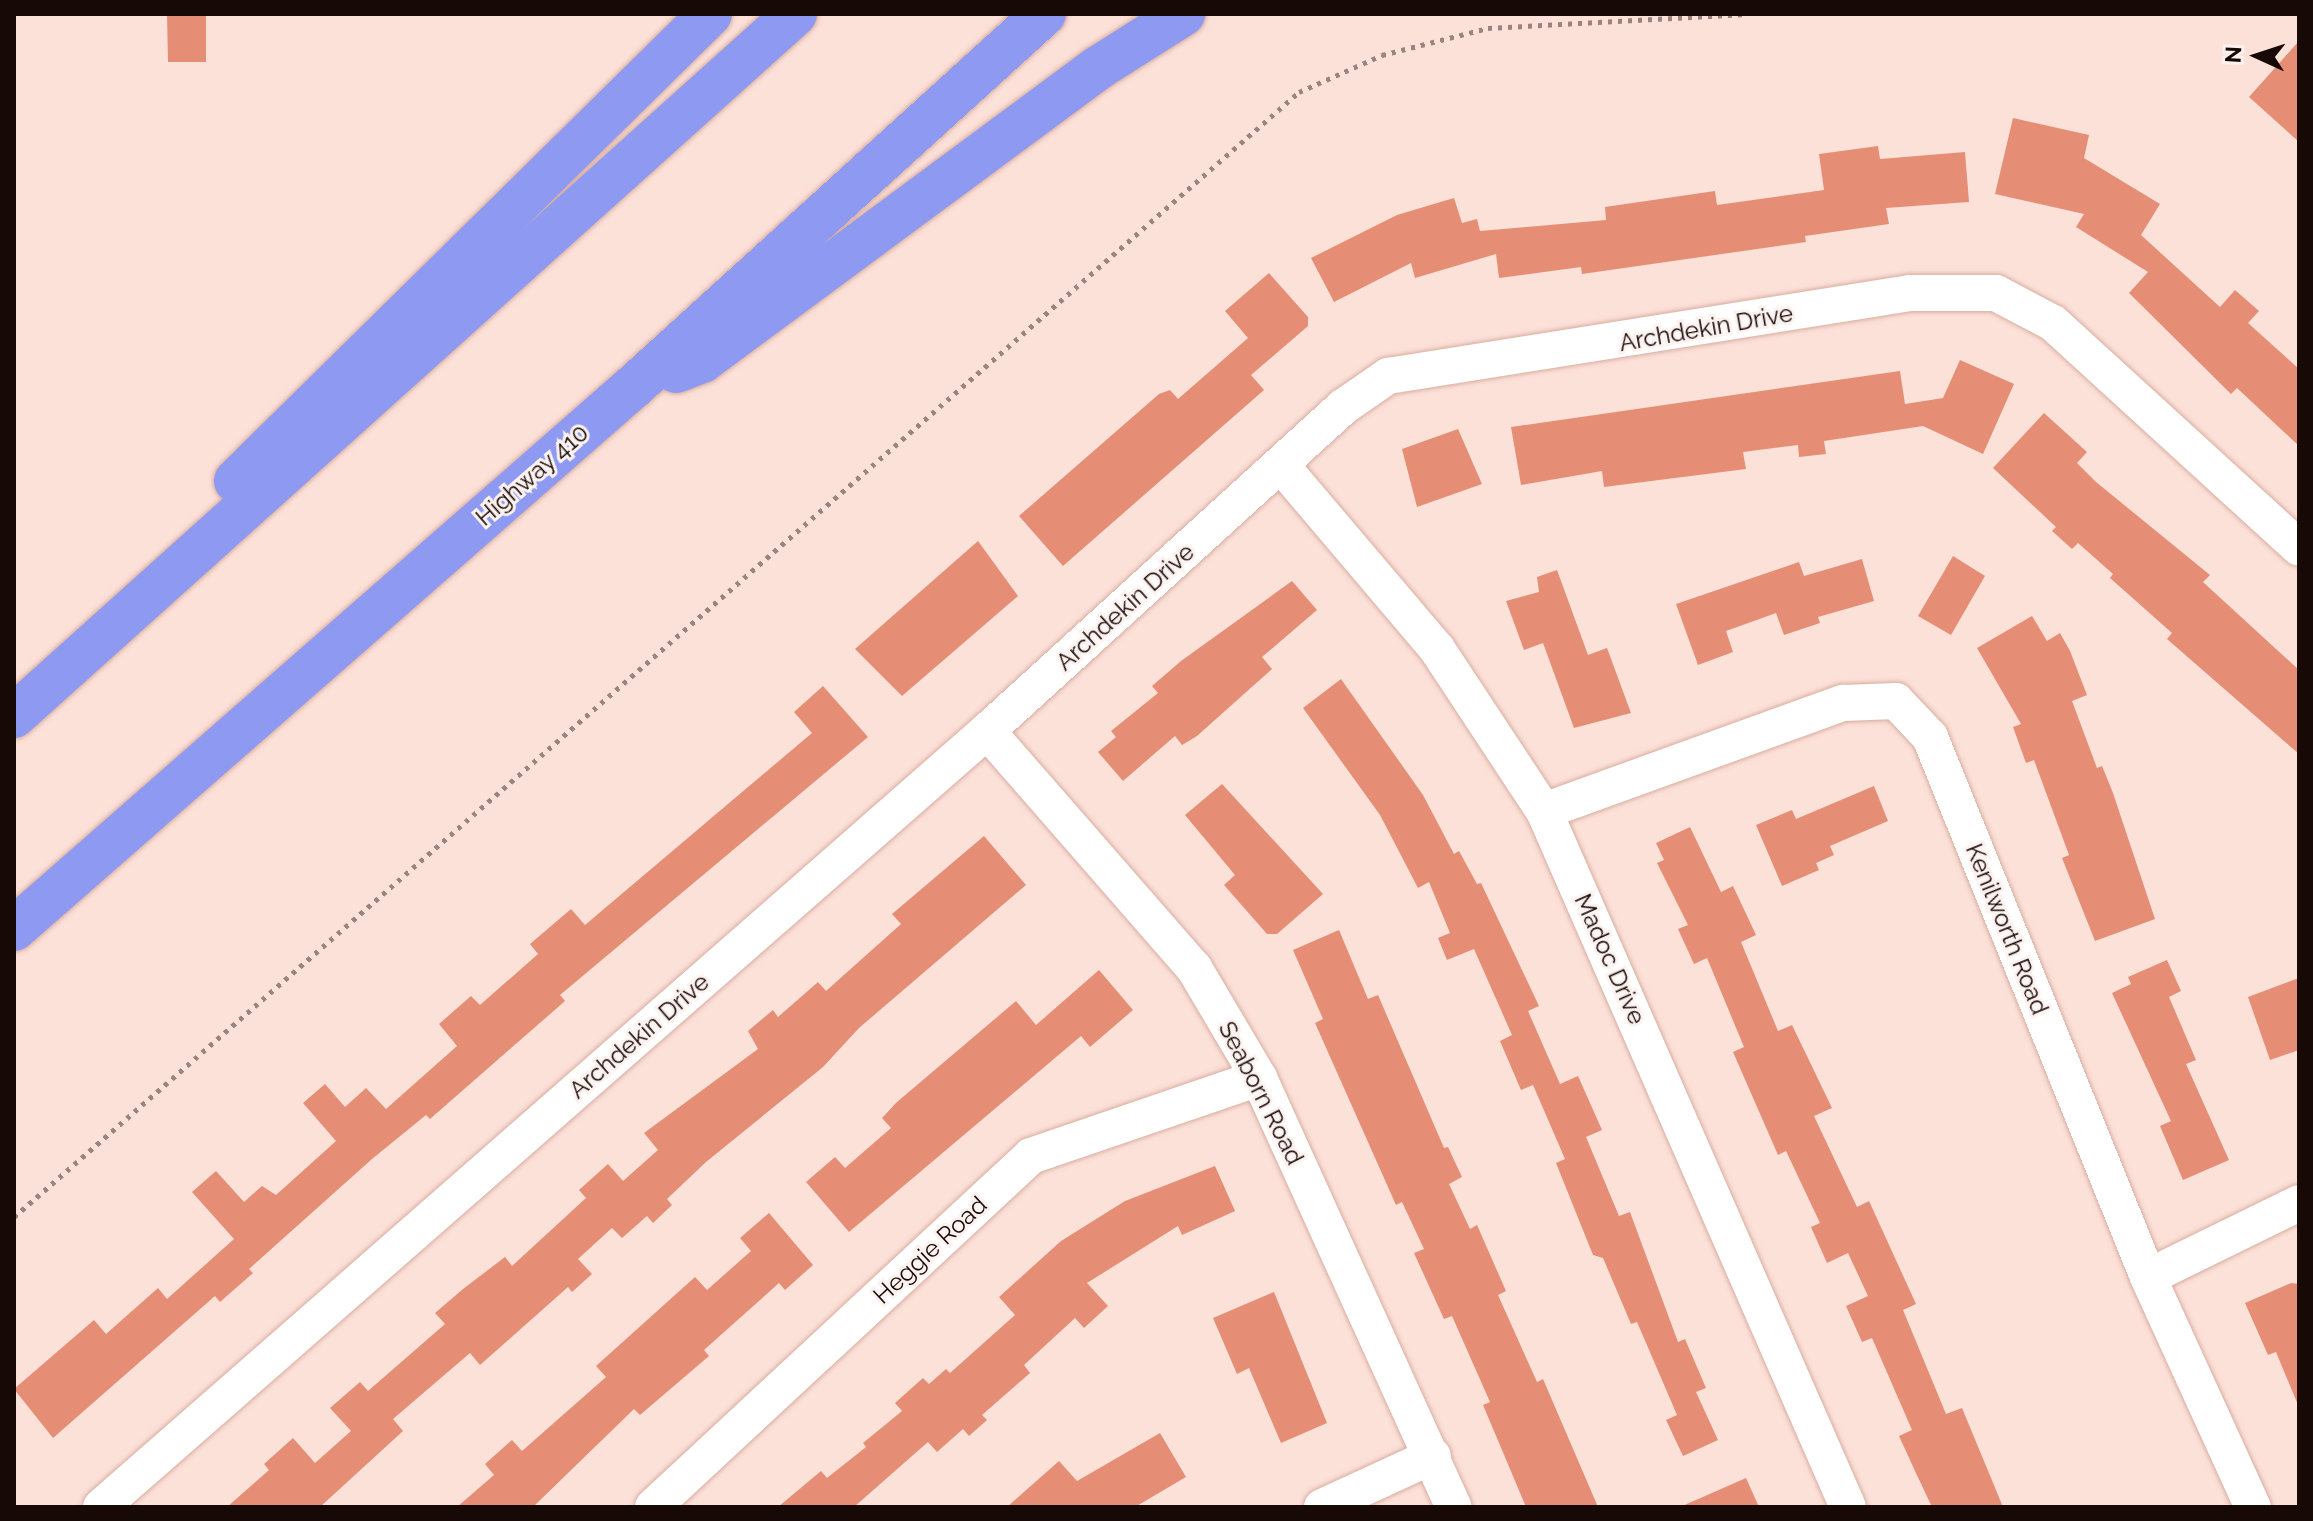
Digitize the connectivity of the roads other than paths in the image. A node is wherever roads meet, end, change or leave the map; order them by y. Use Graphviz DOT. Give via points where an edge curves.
graph roads {
  1 [pos="710,14"];
  2 [pos="795,14"];
  3 [pos="1044,14"];
  4 [pos="1183,14"];
  5 [pos="633,387"];
  6 [pos="1281,465"];
  7 [pos="209,543"];
  8 [pos="2299,548"];
  9 [pos="14,716"];
  10 [pos="987,731"];
  11 [pos="1544,811"];
  12 [pos="14,929"];
  13 [pos="1259,1078"];
  14 [pos="2299,1203"];
  15 [pos="2148,1277"];
  16 [pos="1433,1456"];
  17 [pos="105,1506"];
  18 [pos="653,1507"];
  19 [pos="1322,1507"];
  20 [pos="1454,1507"];
  21 [pos="1848,1507"];
  22 [pos="2253,1507"];
  1 -- 7 [label="highway" via="236,481"];
  2 -- 7 [label="highway"];
  3 -- 5 [label="highway, Highway 410"];
  4 -- 5 [label="highway" via="1098,68 702,361"];
  5 -- 12 [label="highway, Highway 410"];
  6 -- 8 [label="street, Archdekin Drive" via="1343,407 1388,376 1910,293 1996,293 2053,323"];
  6 -- 10 [label="street, Archdekin Drive"];
  6 -- 11 [label="street, Madoc Drive" via="1437,649"];
  7 -- 9 [label="highway"];
  10 -- 13 [label="street, Seaborn Road" via="1194,968"];
  10 -- 17 [label="street, Archdekin Drive"];
  11 -- 15 [label="street, Kenilworth Road" via="1843,703 1896,701 1930,737"];
  11 -- 21 [label="street, Madoc Drive"];
  13 -- 16 [label="street, Seaborn Road"];
  13 -- 18 [label="street, Heggie Road" via="1031,1156"];
  14 -- 15 [label="street"];
  15 -- 22 [label="street, Kenilworth Road"];
  16 -- 19 [label="street"];
  16 -- 20 [label="street, Seaborn Road"];
}
